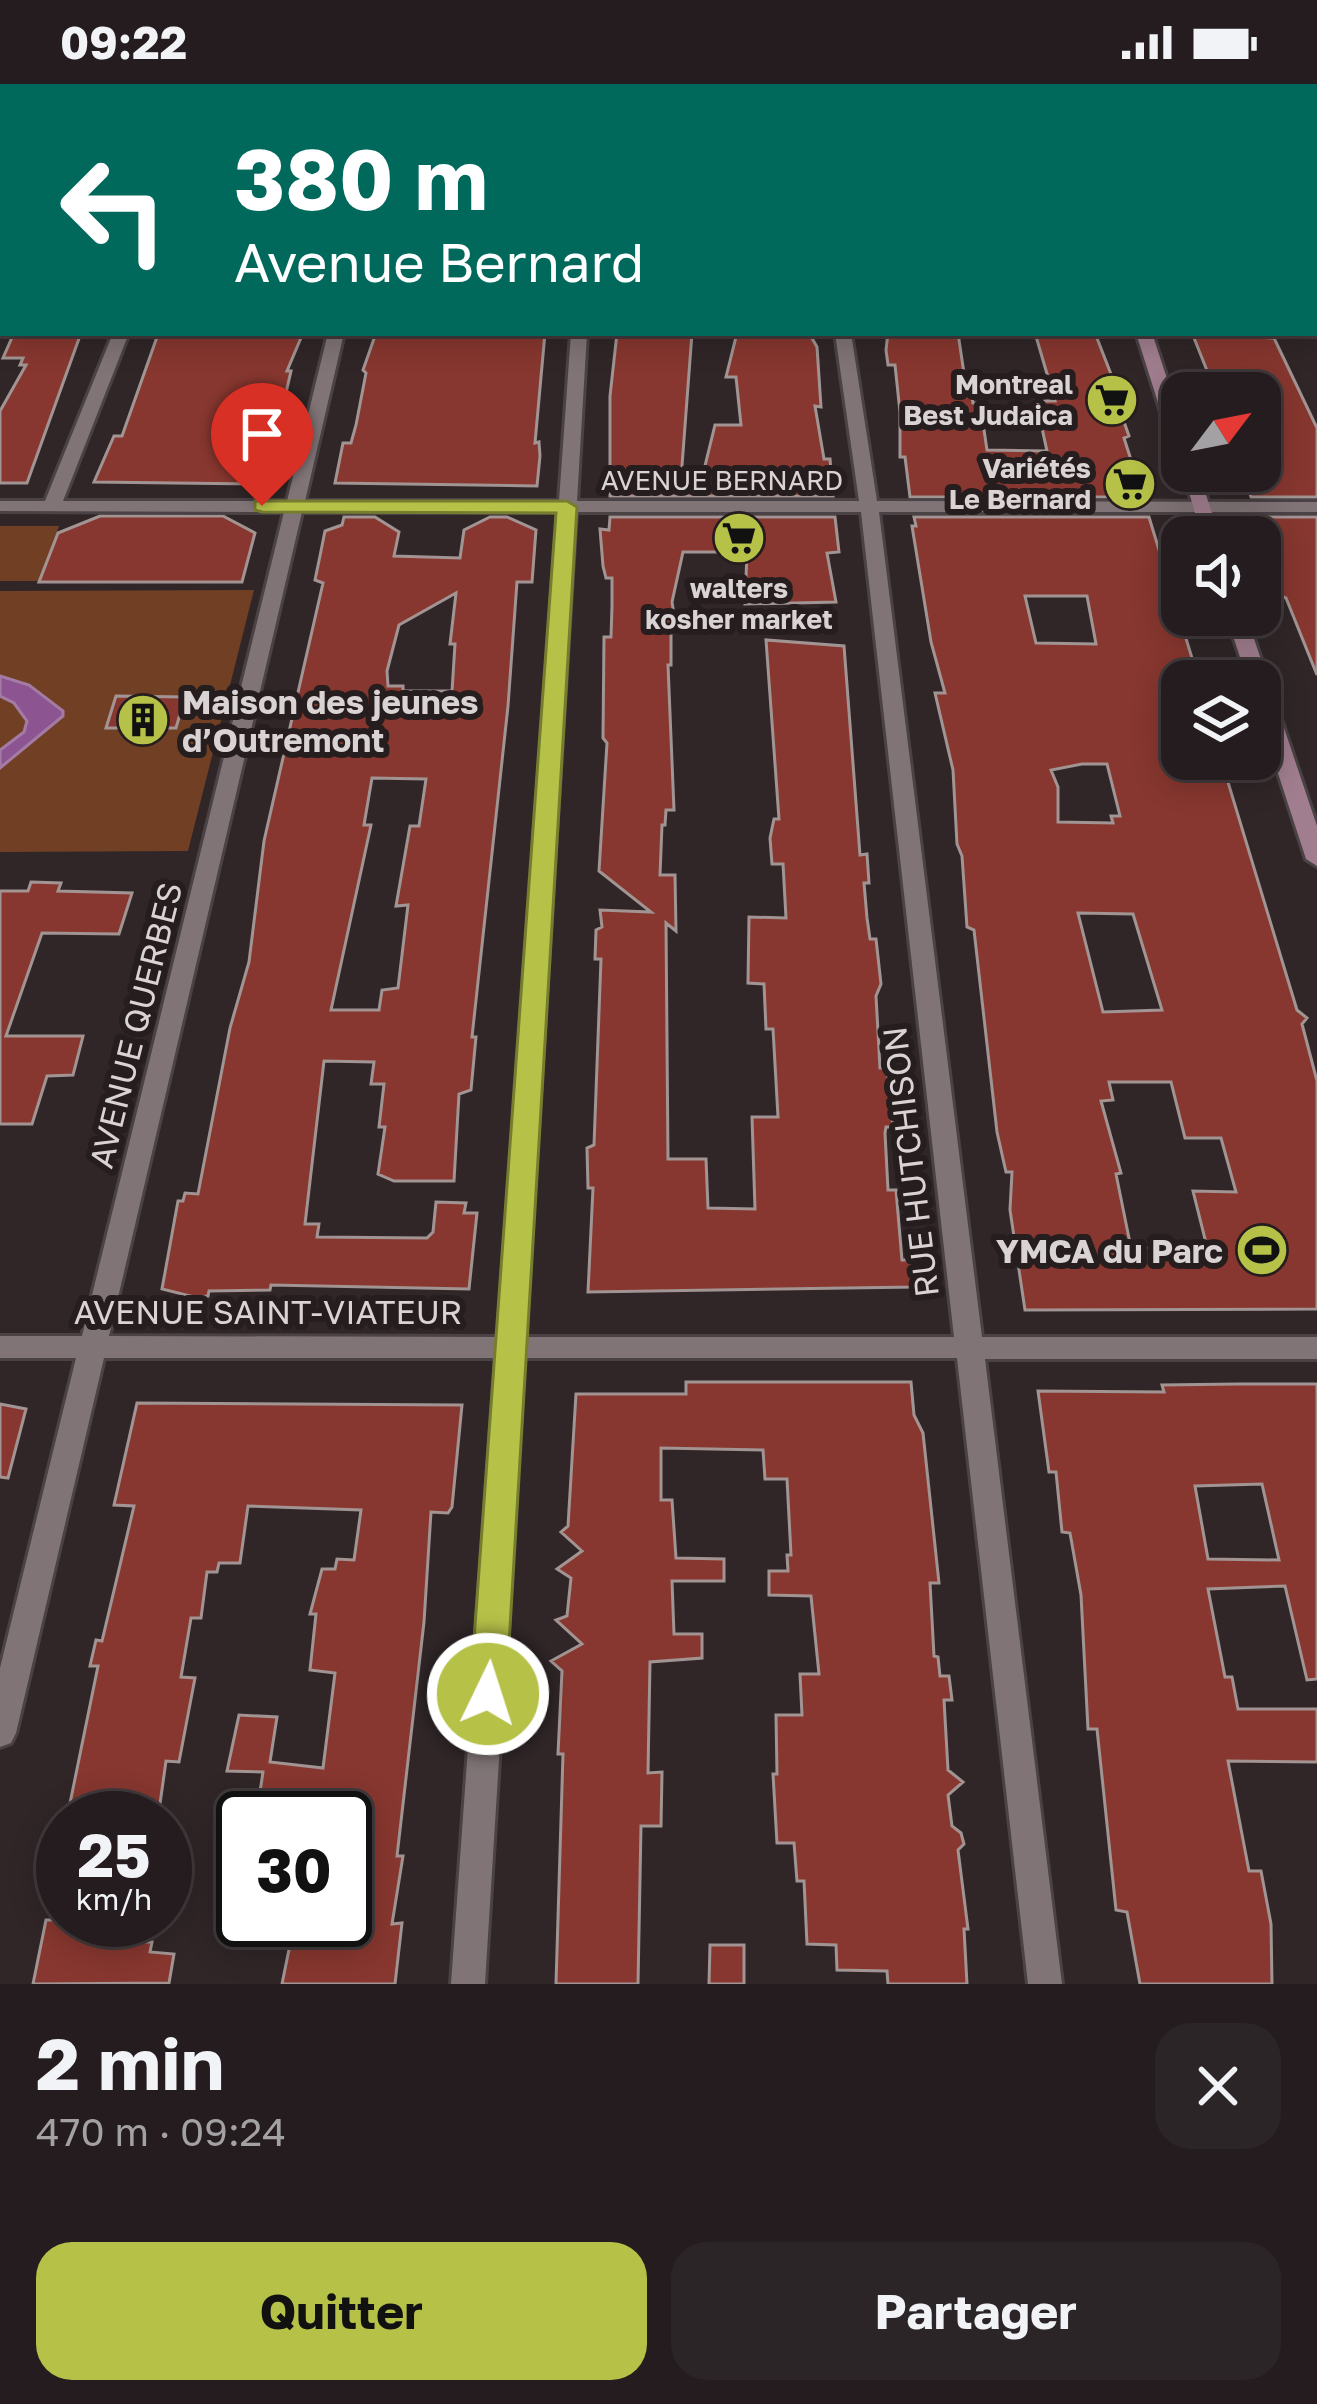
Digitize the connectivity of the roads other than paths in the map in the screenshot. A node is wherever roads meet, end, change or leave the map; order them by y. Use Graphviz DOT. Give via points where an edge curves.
graph roads {
  1 [pos="120,336"];
  2 [pos="335,336"];
  3 [pos="579,336"];
  4 [pos="843,336"];
  5 [pos="1145,336"];
  6 [pos="1161,385"];
  7 [pos="1196,492"];
  8 [pos="52,505"];
  9 [pos="0,506"];
  10 [pos="295,506"];
  11 [pos="567,507"];
  12 [pos="867,507"];
  13 [pos="1201,507"];
  14 [pos="1317,507"];
  15 [pos="1204,516"];
  16 [pos="1281,750"];
  17 [pos="1317,859"];
  18 [pos="0,1347"];
  19 [pos="93,1347"];
  20 [pos="512,1348"];
  21 [pos="968,1348"];
  22 [pos="1317,1348"];
  23 [pos="0,1733"];
  24 [pos="468,1984"];
  25 [pos="1045,1984"];
  1 -- 8 [label="street"];
  2 -- 10 [label="street, AVENUE QUERBES"];
  3 -- 11 [label="street"];
  4 -- 12 [label="street, RUE HUTCHISON"];
  5 -- 6 [label="main road"];
  7 -- 13 [label="main road"];
  8 -- 9 [label="street, AVENUE BERNARD"];
  8 -- 10 [label="street, AVENUE BERNARD"];
  10 -- 11 [label="street, AVENUE BERNARD"];
  10 -- 19 [label="street, AVENUE QUERBES"];
  11 -- 12 [label="street, AVENUE BERNARD"];
  11 -- 20 [label="street"];
  12 -- 13 [label="street, AVENUE BERNARD"];
  12 -- 21 [label="street, RUE HUTCHISON"];
  13 -- 14 [label="street, AVENUE BERNARD"];
  13 -- 15 [label="main road"];
  16 -- 17 [label="main road"];
  18 -- 19 [label="street, AVENUE SAINT-VIATEUR"];
  19 -- 20 [label="street, AVENUE SAINT-VIATEUR"];
  19 -- 23 [label="street, AVENUE QUERBES"];
  20 -- 21 [label="street, AVENUE SAINT-VIATEUR"];
  20 -- 24 [label="street"];
  21 -- 22 [label="street, AVENUE SAINT-VIATEUR"];
  21 -- 25 [label="street, RUE HUTCHISON"];
}
